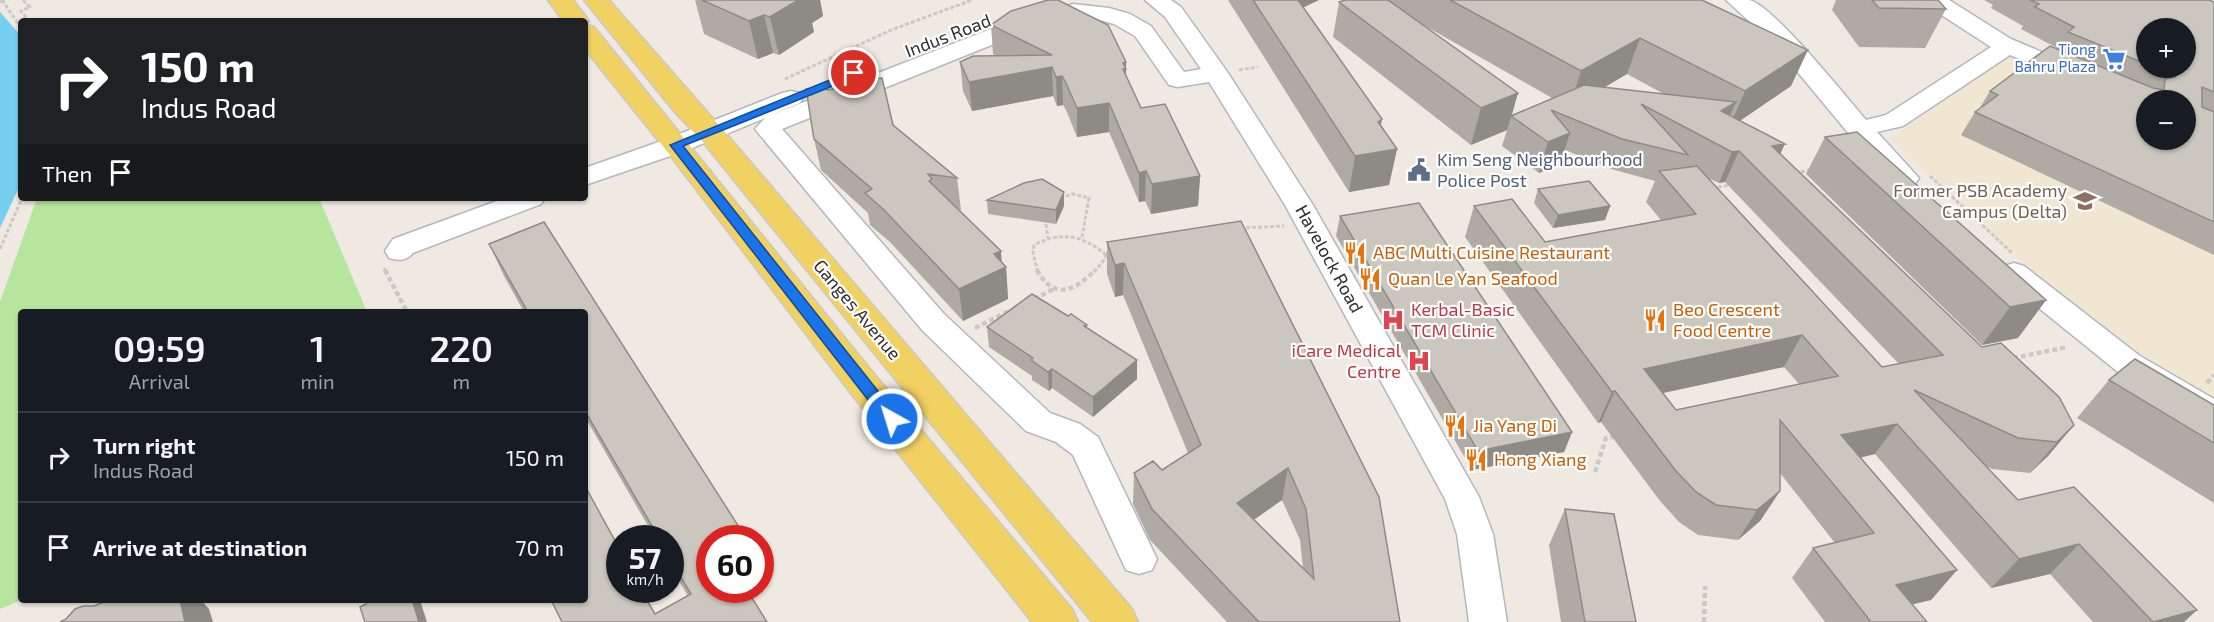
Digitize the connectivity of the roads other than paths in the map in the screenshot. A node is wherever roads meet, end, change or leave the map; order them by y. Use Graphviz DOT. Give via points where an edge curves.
graph roads {
  1 [pos="560,0"];
  2 [pos="596,0"];
  3 [pos="1043,0"];
  4 [pos="1737,0"];
  5 [pos="1934,0"];
  6 [pos="1166,4"];
  7 [pos="574,18"];
  8 [pos="988,30"];
  9 [pos="588,36"];
  10 [pos="2003,44"];
  11 [pos="1216,73"];
  12 [pos="2136,100"];
  13 [pos="1858,129"];
  14 [pos="709,132"];
  15 [pos="676,145"];
  16 [pos="588,176"];
  17 [pos="1928,198"];
  18 [pos="523,201"];
  19 [pos="399,251"];
  20 [pos="1995,258"];
  21 [pos="2214,415"];
  22 [pos="1139,559"];
  23 [pos="1057,622"];
  24 [pos="1117,622"];
  25 [pos="1488,622"];
  1 -- 7 [label="main road"];
  2 -- 14 [label="main road, Ganges Avenue"];
  3 -- 8 [label="street, Indus Road"];
  4 -- 13 [label="street" via="1798,57"];
  5 -- 10 [label="street"];
  6 -- 11 [label="street, Havelock Road"];
  8 -- 11 [label="street" via="1073,11 1101,13 1143,31 1178,80"];
  8 -- 14 [label="street, Indus Road"];
  8 -- 22 [label="street" via="774,123 768,129 951,340 1038,422 1068,433 1086,446"];
  9 -- 15 [label="main road"];
  10 -- 12 [label="street"];
  10 -- 13 [label="street" via="2003,49 1894,121"];
  11 -- 25 [label="street, Havelock Road" via="1311,225 1462,496 1475,534"];
  13 -- 17 [label="street"];
  14 -- 15 [label="street, Indus Road"];
  14 -- 24 [label="main road, Ganges Avenue"];
  15 -- 16 [label="street, Indus Road"];
  15 -- 23 [label="main road" via="855,374"];
  18 -- 19 [label="street" via="403,246"];
  20 -- 21 [label="street" via="2098,341"];
}
